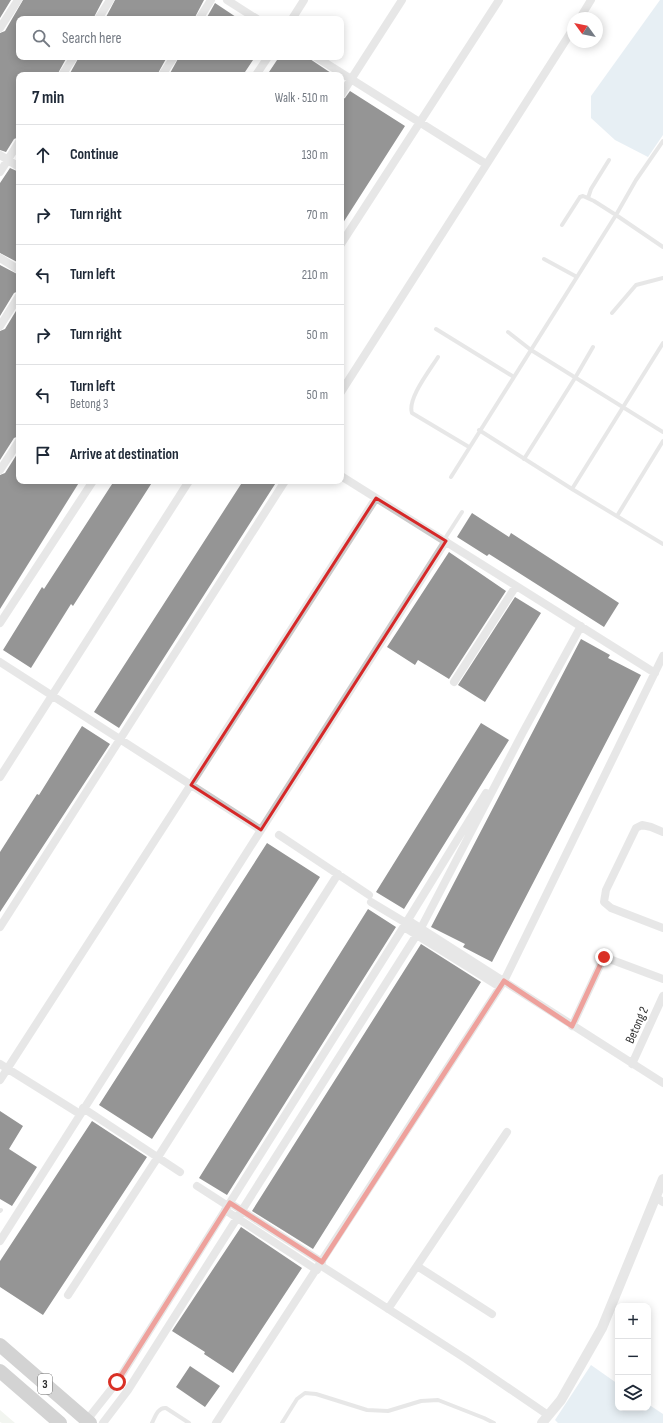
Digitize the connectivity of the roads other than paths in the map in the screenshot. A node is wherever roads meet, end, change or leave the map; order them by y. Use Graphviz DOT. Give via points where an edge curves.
graph roads {
  1 [pos="18,0"];
  2 [pos="110,0"];
  3 [pos="211,0"];
  4 [pos="227,0"];
  5 [pos="304,0"];
  6 [pos="402,0"];
  7 [pos="499,0"];
  8 [pos="592,0"];
  9 [pos="584,12"];
  10 [pos="100,16"];
  11 [pos="201,16"];
  12 [pos="252,16"];
  13 [pos="294,16"];
  14 [pos="0,28"];
  15 [pos="567,38"];
  16 [pos="72,60"];
  17 [pos="172,60"];
  18 [pos="266,60"];
  19 [pos="321,60"];
  20 [pos="64,72"];
  21 [pos="164,72"];
  22 [pos="258,72"];
  23 [pos="340,72"];
  24 [pos="344,75"];
  25 [pos="351,79"];
  26 [pos="344,90"];
  27 [pos="419,123"];
  28 [pos="663,141"];
  29 [pos="16,147"];
  30 [pos="0,155"];
  31 [pos="8,160"];
  32 [pos="609,160"];
  33 [pos="486,164"];
  34 [pos="16,165"];
  35 [pos="0,172"];
  36 [pos="588,198"];
  37 [pos="616,215"];
  38 [pos="562,225"];
  39 [pos="344,239"];
  40 [pos="663,248"];
  41 [pos="0,258"];
  42 [pos="544,259"];
  43 [pos="16,268"];
  44 [pos="577,276"];
  45 [pos="663,278"];
  46 [pos="16,301"];
  47 [pos="612,313"];
  48 [pos="0,326"];
  49 [pos="436,328"];
  50 [pos="508,332"];
  51 [pos="663,343"];
  52 [pos="593,347"];
  53 [pos="531,350"];
  54 [pos="438,357"];
  55 [pos="514,377"];
  56 [pos="575,378"];
  57 [pos="344,387"];
  58 [pos="623,407"];
  59 [pos="479,430"];
  60 [pos="663,432"];
  61 [pos="663,441"];
  62 [pos="16,446"];
  63 [pos="469,447"];
  64 [pos="524,459"];
  65 [pos="0,470"];
  66 [pos="451,477"];
  67 [pos="344,478"];
  68 [pos="91,484"];
  69 [pos="187,484"];
  70 [pos="283,484"];
  71 [pos="572,489"];
  72 [pos="376,498"];
  73 [pos="462,512"];
  74 [pos="617,516"];
  75 [pos="445,541"];
  76 [pos="663,544"];
  77 [pos="516,586"];
  78 [pos="0,623"];
  79 [pos="581,626"];
  80 [pos="663,656"];
  81 [pos="0,662"];
  82 [pos="655,673"];
  83 [pos="454,682"];
  84 [pos="53,695"];
  85 [pos="522,734"];
  86 [pos="120,739"];
  87 [pos="0,777"];
  88 [pos="191,785"];
  89 [pos="261,830"];
  90 [pos="663,832"];
  91 [pos="279,835"];
  92 [pos="338,874"];
  93 [pos="406,923"];
  94 [pos="0,927"];
  95 [pos="663,928"];
  96 [pos="419,932"];
  97 [pos="663,979"];
  98 [pos="502,984"];
  99 [pos="663,996"];
  100 [pos="572,1026"];
  101 [pos="0,1064"];
  102 [pos="632,1064"];
  103 [pos="7,1069"];
  104 [pos="0,1080"];
  105 [pos="663,1083"];
  106 [pos="82,1111"];
  107 [pos="507,1132"];
  108 [pos="158,1157"];
  109 [pos="180,1172"];
  110 [pos="663,1179"];
  111 [pos="197,1186"];
  112 [pos="659,1199"];
  113 [pos="228,1206"];
  114 [pos="242,1210"];
  115 [pos="237,1218"];
  116 [pos="0,1241"];
  117 [pos="320,1266"];
  118 [pos="417,1266"];
  119 [pos="68,1295"];
  120 [pos="388,1309"];
  121 [pos="492,1314"];
  122 [pos="0,1345"];
  123 [pos="0,1371"];
  124 [pos="545,1420"];
  125 [pos="89,1422"];
  126 [pos="60,1423"];
  127 [pos="103,1423"];
  128 [pos="152,1423"];
  129 [pos="189,1423"];
  130 [pos="216,1423"];
  131 [pos="282,1423"];
  132 [pos="494,1423"];
  1 -- 14 [label="street"];
  2 -- 10 [label="street"];
  3 -- 11 [label="street"];
  4 -- 12 [label="street"];
  5 -- 13 [label="street"];
  6 -- 25 [label="street"];
  7 -- 27 [label="street"];
  8 -- 9 [label="street"];
  15 -- 33 [label="street"];
  16 -- 20 [label="street"];
  17 -- 21 [label="street"];
  18 -- 22 [label="street"];
  19 -- 23 [label="street"];
  24 -- 25 [label="street"];
  25 -- 26 [label="street"];
  25 -- 27 [label="street"];
  27 -- 33 [label="street"];
  27 -- 39 [label="street"];
  28 -- 37 [label="lane"];
  29 -- 31 [label="street"];
  30 -- 31 [label="street"];
  31 -- 34 [label="street"];
  31 -- 35 [label="street"];
  32 -- 36 [label="lane"];
  33 -- 57 [label="street"];
  36 -- 37 [label="lane"];
  36 -- 38 [label="lane" via="580,197"];
  37 -- 40 [label="lane"];
  37 -- 44 [label="lane"];
  41 -- 43 [label="street"];
  42 -- 44 [label="lane"];
  44 -- 53 [label="lane"];
  45 -- 47 [label="lane" via="636,285"];
  46 -- 48 [label="street"];
  49 -- 55 [label="lane"];
  50 -- 53 [label="lane"];
  51 -- 58 [label="lane"];
  52 -- 56 [label="lane"];
  53 -- 55 [label="lane"];
  53 -- 56 [label="lane"];
  54 -- 63 [label="lane" via="412,399 412,413"];
  55 -- 59 [label="lane"];
  56 -- 58 [label="lane"];
  56 -- 64 [label="lane"];
  58 -- 60 [label="lane"];
  58 -- 71 [label="lane"];
  59 -- 63 [label="lane"];
  59 -- 64 [label="lane"];
  61 -- 74 [label="lane"];
  62 -- 65 [label="street"];
  63 -- 66 [label="lane"];
  64 -- 71 [label="lane"];
  67 -- 72 [label="street"];
  68 -- 78 [label="street"];
  69 -- 84 [label="street"];
  70 -- 86 [label="street"];
  71 -- 74 [label="lane"];
  72 -- 75 [label="street"];
  72 -- 88 [label="street"];
  73 -- 75 [label="lane"];
  74 -- 76 [label="lane"];
  75 -- 77 [label="street"];
  75 -- 89 [label="street"];
  77 -- 79 [label="street"];
  77 -- 83 [label="street"];
  79 -- 82 [label="street"];
  79 -- 85 [label="street"];
  80 -- 82 [label="street"];
  81 -- 84 [label="street"];
  82 -- 98 [label="street"];
  84 -- 86 [label="street"];
  84 -- 87 [label="street"];
  85 -- 93 [label="street"];
  85 -- 96 [label="street"];
  86 -- 88 [label="street"];
  86 -- 94 [label="street"];
  88 -- 89 [label="street"];
  88 -- 103 [label="street"];
  89 -- 106 [label="street"];
  90 -- 95 [label="street" via="642,825 636,828 606,890 604,902 611,908"];
  91 -- 92 [label="street"];
  92 -- 93 [label="street"];
  92 -- 108 [label="street"];
  93 -- 96 [label="street"];
  93 -- 113 [label="street"];
  96 -- 98 [label="street"];
  96 -- 114 [label="street"];
  97 -- 100 [label="street" via="604,957"];
  98 -- 100 [label="street"];
  98 -- 117 [label="street"];
  99 -- 102 [label="street, Betong 2"];
  100 -- 102 [label="street"];
  101 -- 103 [label="street"];
  102 -- 105 [label="street"];
  103 -- 104 [label="street"];
  103 -- 106 [label="street"];
  106 -- 108 [label="street"];
  106 -- 116 [label="street"];
  107 -- 118 [label="street"];
  108 -- 109 [label="street"];
  108 -- 119 [label="street"];
  110 -- 112 [label="street"];
  111 -- 113 [label="street"];
  112 -- 124 [label="street" via="602,1328 561,1400"];
  113 -- 114 [label="street"];
  113 -- 115 [label="street"];
  113 -- 125 [label="street"];
  114 -- 115 [label="street"];
  114 -- 117 [label="street"];
  115 -- 117 [label="street"];
  115 -- 127 [label="street" via="128,1390"];
  117 -- 120 [label="street"];
  117 -- 130 [label="street"];
  118 -- 120 [label="street"];
  118 -- 121 [label="street"];
  120 -- 124 [label="street" via="466,1359"];
  122 -- 125 [label="highway, 3"];
  123 -- 126 [label="highway, 3"];
  128 -- 129 [label="lane" via="162,1408"];
  131 -- 132 [label="lane" via="296,1399 305,1394 316,1394 367,1410 381,1411 421,1401 438,1400"];
}
